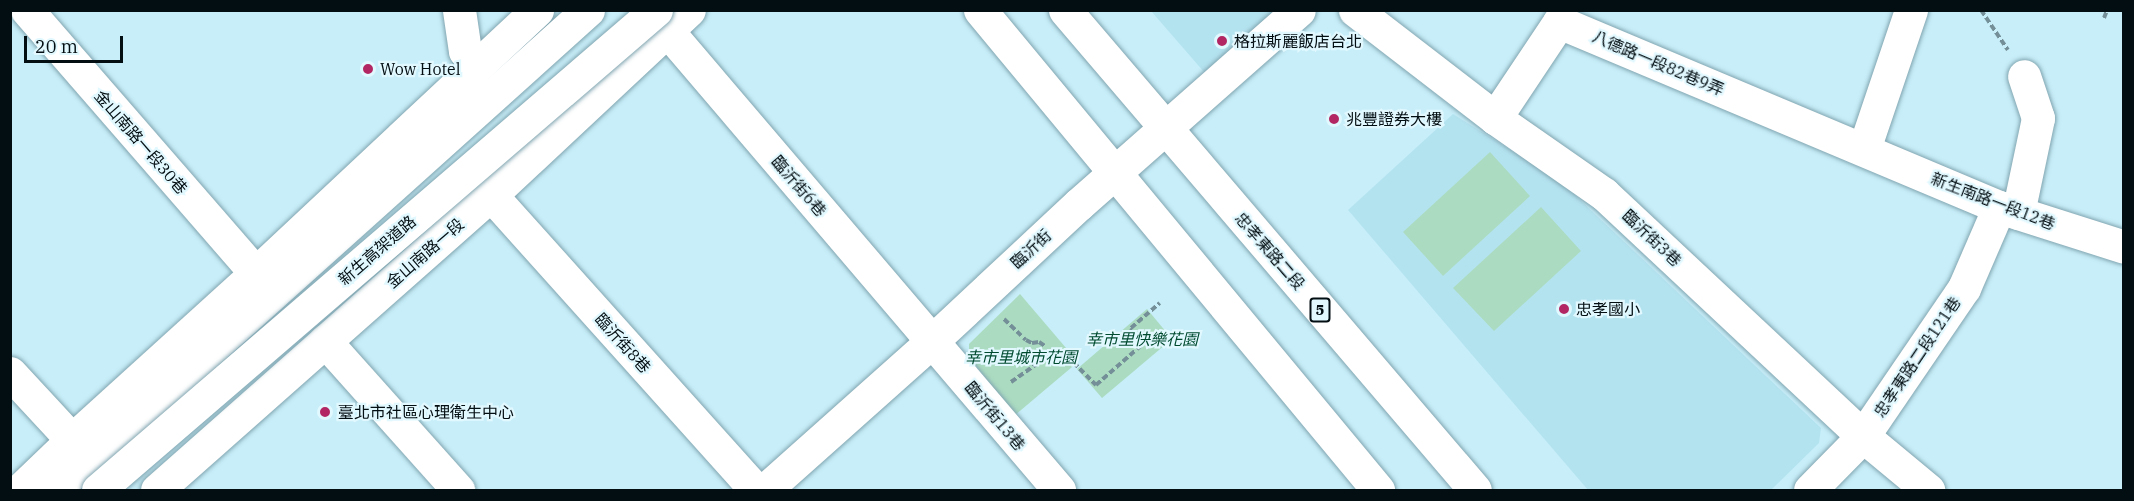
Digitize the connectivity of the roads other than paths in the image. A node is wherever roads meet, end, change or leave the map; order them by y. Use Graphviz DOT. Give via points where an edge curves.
graph roads {
  1 [pos="27,10"];
  2 [pos="459,10"];
  3 [pos="537,10"];
  4 [pos="588,10"];
  5 [pos="980,10"];
  6 [pos="1065,10"];
  7 [pos="1299,10"];
  8 [pos="1355,10"];
  9 [pos="1911,10"];
  10 [pos="665,16"];
  11 [pos="477,65"];
  12 [pos="2024,76"];
  13 [pos="1495,118"];
  14 [pos="1166,129"];
  15 [pos="1864,149"];
  16 [pos="1116,172"];
  17 [pos="491,195"];
  18 [pos="2008,210"];
  19 [pos="2124,247"];
  20 [pos="256,273"];
  21 [pos="325,341"];
  22 [pos="932,341"];
  23 [pos="10,373"];
  24 [pos="1863,436"];
  25 [pos="72,440"];
  26 [pos="76,484"];
  27 [pos="20,490"];
  28 [pos="157,490"];
  29 [pos="458,490"];
  30 [pos="756,490"];
  31 [pos="765,490"];
  32 [pos="1059,490"];
  33 [pos="1378,490"];
  34 [pos="1475,490"];
  35 [pos="1810,490"];
  36 [pos="1928,490"];
  1 -- 20 [label="main road, 金山南路一段30巷"];
  2 -- 11 [label="main road" via="465,51"];
  3 -- 11 [label="main road"];
  4 -- 26 [label="main road, 新生高架道路"];
  5 -- 16 [label="main road"];
  6 -- 14 [label="main road, 忠孝東路二段 / 5"];
  7 -- 14 [label="main road, 臨沂街"];
  8 -- 13 [label="main road, 臨沂街3巷"];
  9 -- 15 [label="main road"];
  10 -- 17 [label="main road, 金山南路一段"];
  10 -- 22 [label="main road, 臨沂街6巷"];
  10 -- 26 [label="main road, 新生高架道路, bridge"];
  11 -- 20 [label="main road"];
  12 -- 18 [label="main road, 忠孝東路二段121巷" via="2038,118"];
  13 -- 15 [label="main road, 八德路一段82巷9弄" via="1559,22"];
  13 -- 24 [label="main road, 臨沂街3巷" via="1604,194"];
  14 -- 16 [label="main road, 臨沂街"];
  14 -- 34 [label="main road, 忠孝東路二段 / 5"];
  15 -- 18 [label="main road, 新生南路一段12巷"];
  16 -- 22 [label="main road, 臨沂街"];
  16 -- 33 [label="main road"];
  17 -- 21 [label="main road, 金山南路一段"];
  17 -- 30 [label="main road, 臨沂街8巷"];
  18 -- 19 [label="main road, 新生南路一段12巷"];
  18 -- 24 [label="main road, 忠孝東路二段121巷" via="1964,288"];
  20 -- 25 [label="main road"];
  21 -- 28 [label="main road, 金山南路一段"];
  21 -- 29 [label="main road"];
  22 -- 31 [label="main road, 臨沂街"];
  22 -- 32 [label="main road, 臨沂街13巷"];
  23 -- 25 [label="main road"];
  24 -- 35 [label="main road, 忠孝東路二段121巷"];
  24 -- 36 [label="main road, 臨沂街3巷"];
  25 -- 27 [label="main road"];
}
